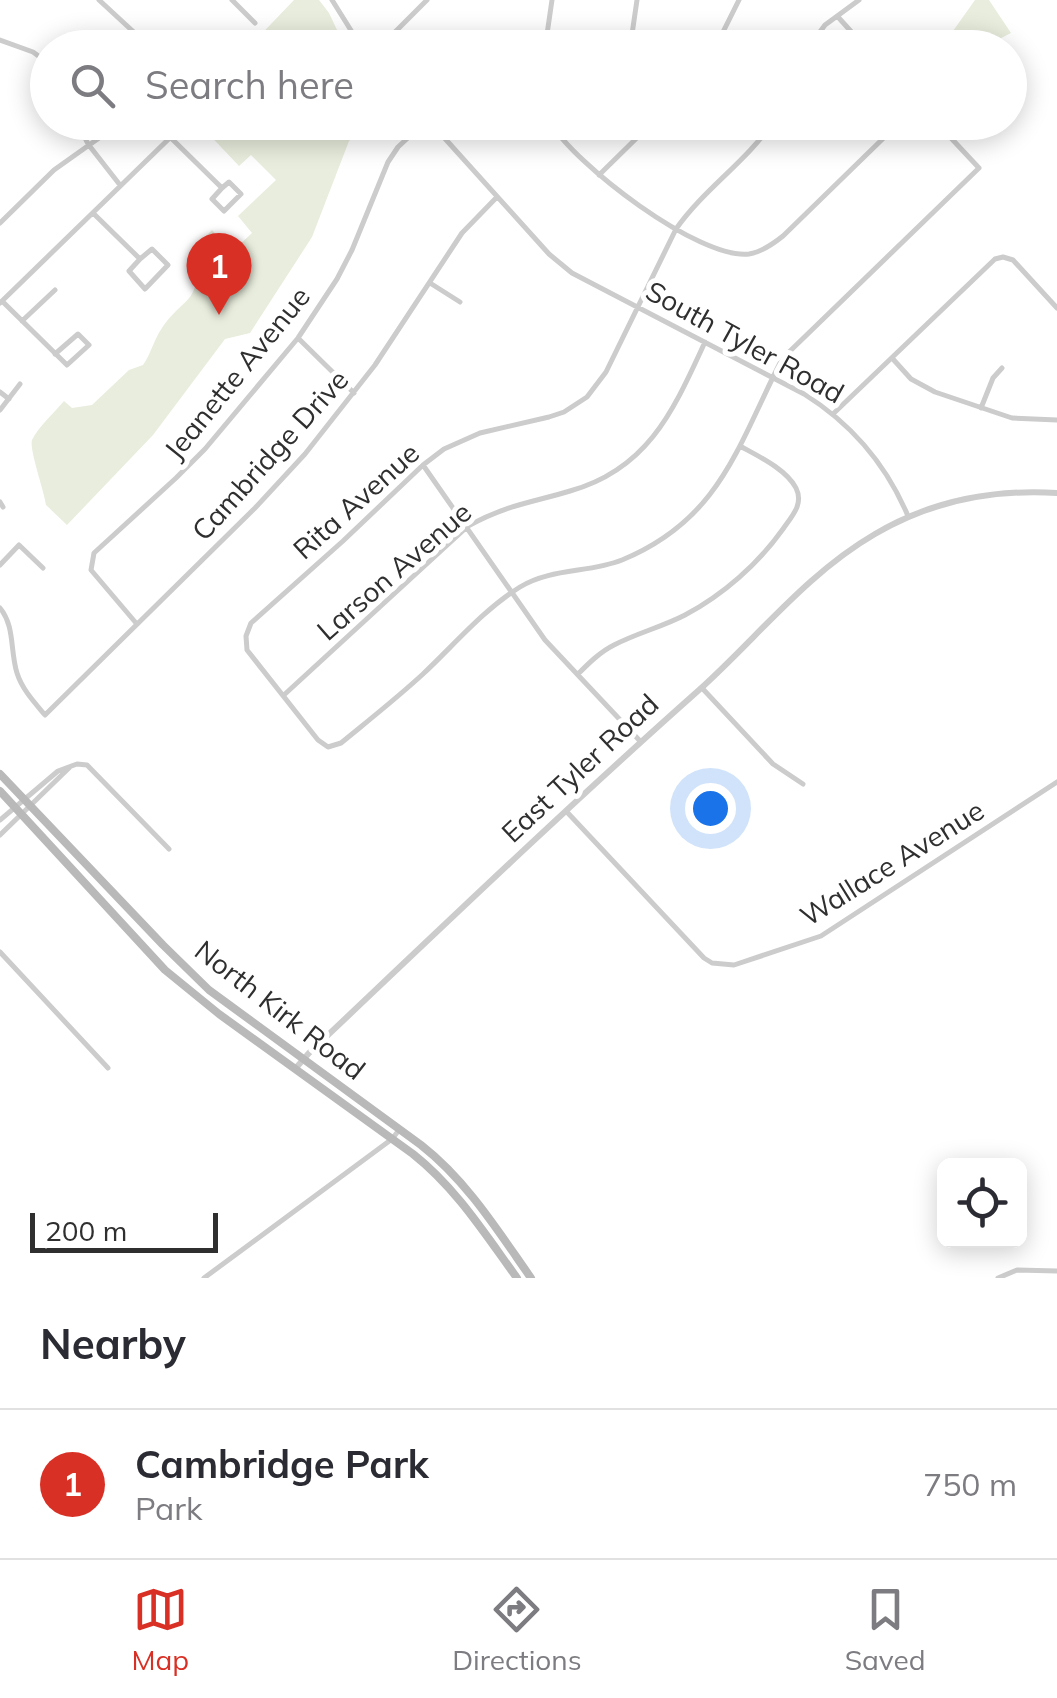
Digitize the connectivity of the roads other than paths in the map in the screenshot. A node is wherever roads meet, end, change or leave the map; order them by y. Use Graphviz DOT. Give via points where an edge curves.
graph roads {
  1 [pos="98,0"];
  2 [pos="232,0"];
  3 [pos="332,0"];
  4 [pos="427,0"];
  5 [pos="552,0"];
  6 [pos="637,0"];
  7 [pos="739,0"];
  8 [pos="858,0"];
  9 [pos="837,16"];
  10 [pos="255,23"];
  11 [pos="131,30"];
  12 [pos="350,30"];
  13 [pos="397,30"];
  14 [pos="547,30"];
  15 [pos="633,30"];
  16 [pos="724,30"];
  17 [pos="821,30"];
  18 [pos="850,30"];
  19 [pos="0,40"];
  20 [pos="30,51"];
  21 [pos="86,140"];
  22 [pos="95,140"];
  23 [pos="168,140"];
  24 [pos="172,140"];
  25 [pos="406,140"];
  26 [pos="443,140"];
  27 [pos="562,140"];
  28 [pos="635,140"];
  29 [pos="761,140"];
  30 [pos="882,140"];
  31 [pos="953,140"];
  32 [pos="88,144"];
  33 [pos="600,174"];
  34 [pos="120,185"];
  35 [pos="222,188"];
  36 [pos="496,198"];
  37 [pos="92,212"];
  38 [pos="0,223"];
  39 [pos="676,229"];
  40 [pos="140,259"];
  41 [pos="430,282"];
  42 [pos="54,290"];
  43 [pos="1,302"];
  44 [pos="460,302"];
  45 [pos="637,307"];
  46 [pos="1057,308"];
  47 [pos="22,320"];
  48 [pos="298,338"];
  49 [pos="706,342"];
  50 [pos="56,354"];
  51 [pos="891,358"];
  52 [pos="1002,368"];
  53 [pos="772,377"];
  54 [pos="20,384"];
  55 [pos="0,392"];
  56 [pos="354,393"];
  57 [pos="9,399"];
  58 [pos="981,408"];
  59 [pos="0,410"];
  60 [pos="833,414"];
  61 [pos="1057,420"];
  62 [pos="740,446"];
  63 [pos="423,465"];
  64 [pos="1057,493"];
  65 [pos="908,516"];
  66 [pos="468,526"];
  67 [pos="0,565"];
  68 [pos="42,568"];
  69 [pos="513,592"];
  70 [pos="0,608"];
  71 [pos="136,624"];
  72 [pos="578,674"];
  73 [pos="702,688"];
  74 [pos="284,695"];
  75 [pos="640,741"];
  76 [pos="0,774"];
  77 [pos="1057,782"];
  78 [pos="803,784"];
  79 [pos="0,791"];
  80 [pos="27,804"];
  81 [pos="18,811"];
  82 [pos="566,811"];
  83 [pos="0,820"];
  84 [pos="0,835"];
  85 [pos="170,849"];
  86 [pos="0,952"];
  87 [pos="302,1059"];
  88 [pos="108,1068"];
  89 [pos="295,1069"];
  90 [pos="399,1130"];
  91 [pos="392,1139"];
  92 [pos="1057,1271"];
  93 [pos="204,1278"];
  94 [pos="517,1278"];
  95 [pos="531,1278"];
  96 [pos="998,1278"];
  1 -- 11 [label="street"];
  2 -- 10 [label="street"];
  3 -- 12 [label="street"];
  4 -- 13 [label="street"];
  5 -- 14 [label="street"];
  6 -- 15 [label="street"];
  7 -- 16 [label="street"];
  8 -- 9 [label="street"];
  9 -- 17 [label="street"];
  9 -- 18 [label="street"];
  19 -- 20 [label="street"];
  21 -- 32 [label="street"];
  22 -- 32 [label="street"];
  23 -- 34 [label="street"];
  24 -- 35 [label="street"];
  25 -- 48 [label="street, Jeanette Avenue" via="388,162 345,264"];
  26 -- 36 [label="street, South Tyler Road"];
  27 -- 33 [label="street"];
  28 -- 33 [label="street"];
  29 -- 39 [label="street, Rita Avenue"];
  30 -- 39 [label="street" via="762,250 724,252"];
  31 -- 53 [label="street" via="980,168 788,352"];
  32 -- 34 [label="street"];
  32 -- 38 [label="street"];
  33 -- 39 [label="street"];
  34 -- 37 [label="street"];
  35 -- 35 [label="street" via="212,198 224,211 241,194 229,182"];
  36 -- 41 [label="street, Cambridge Drive" via="462,232"];
  36 -- 45 [label="street, South Tyler Road" via="562,266"];
  37 -- 40 [label="street"];
  37 -- 43 [label="street"];
  39 -- 45 [label="street, Rita Avenue"];
  40 -- 40 [label="street" via="129,271 146,289 168,266 152,250"];
  41 -- 44 [label="street"];
  41 -- 56 [label="street, Cambridge Drive"];
  42 -- 47 [label="street"];
  43 -- 47 [label="street"];
  45 -- 49 [label="street, South Tyler Road"];
  45 -- 63 [label="street, Rita Avenue" via="606,372 578,404 464,439"];
  46 -- 51 [label="street" via="1013,260 997,258"];
  47 -- 50 [label="street"];
  48 -- 56 [label="street"];
  48 -- 71 [label="street, Jeanette Avenue" via="204,449 94,553 91,570"];
  49 -- 53 [label="street, South Tyler Road"];
  49 -- 66 [label="street, Larson Avenue" via="671,413 624,466 592,484"];
  50 -- 50 [label="street" via="67,366 88,345 78,334"];
  51 -- 58 [label="street" via="922,386"];
  51 -- 60 [label="street"];
  52 -- 58 [label="street"];
  53 -- 60 [label="street, South Tyler Road"];
  53 -- 62 [label="street"];
  54 -- 57 [label="street"];
  55 -- 57 [label="street"];
  56 -- 71 [label="street, Cambridge Drive" via="265,498"];
  57 -- 59 [label="street"];
  58 -- 61 [label="street" via="1012,418"];
  60 -- 65 [label="street, South Tyler Road" via="874,454"];
  62 -- 69 [label="street" via="708,499 669,534 620,561 536,578"];
  62 -- 72 [label="street" via="798,492 797,508 777,537 711,599 610,646"];
  63 -- 66 [label="street"];
  63 -- 74 [label="street, Rita Avenue" via="250,623 247,650"];
  64 -- 65 [label="street" via="981,495"];
  65 -- 73 [label="street, East Tyler Road" via="810,582"];
  66 -- 69 [label="street"];
  66 -- 74 [label="street, Larson Avenue"];
  67 -- 68 [label="street" via="19,546"];
  69 -- 72 [label="street"];
  69 -- 74 [label="street" via="342,743 328,747 318,740"];
  70 -- 71 [label="street, Cambridge Drive" via="17,673 45,715"];
  72 -- 75 [label="street"];
  73 -- 75 [label="street, East Tyler Road"];
  73 -- 78 [label="street" via="773,764"];
  75 -- 82 [label="street, East Tyler Road"];
  76 -- 80 [label="main road, North Kirk Road"];
  77 -- 82 [label="street, Wallace Avenue" via="821,936 734,965 704,958"];
  79 -- 81 [label="main road, North Kirk Road"];
  80 -- 81 [label="street"];
  80 -- 85 [label="street" via="71,765 87,766"];
  80 -- 87 [label="main road, North Kirk Road" via="209,990"];
  81 -- 83 [label="street"];
  81 -- 84 [label="street"];
  81 -- 89 [label="main road, North Kirk Road" via="165,970"];
  82 -- 87 [label="street, East Tyler Road"];
  86 -- 88 [label="street"];
  87 -- 89 [label="street, East Tyler Road"];
  87 -- 90 [label="main road, North Kirk Road"];
  89 -- 91 [label="main road, North Kirk Road"];
  90 -- 91 [label="street"];
  90 -- 95 [label="main road, North Kirk Road" via="460,1180"];
  91 -- 93 [label="street"];
  91 -- 94 [label="main road, North Kirk Road" via="451,1188"];
  92 -- 96 [label="street" via="1017,1270"];
}
